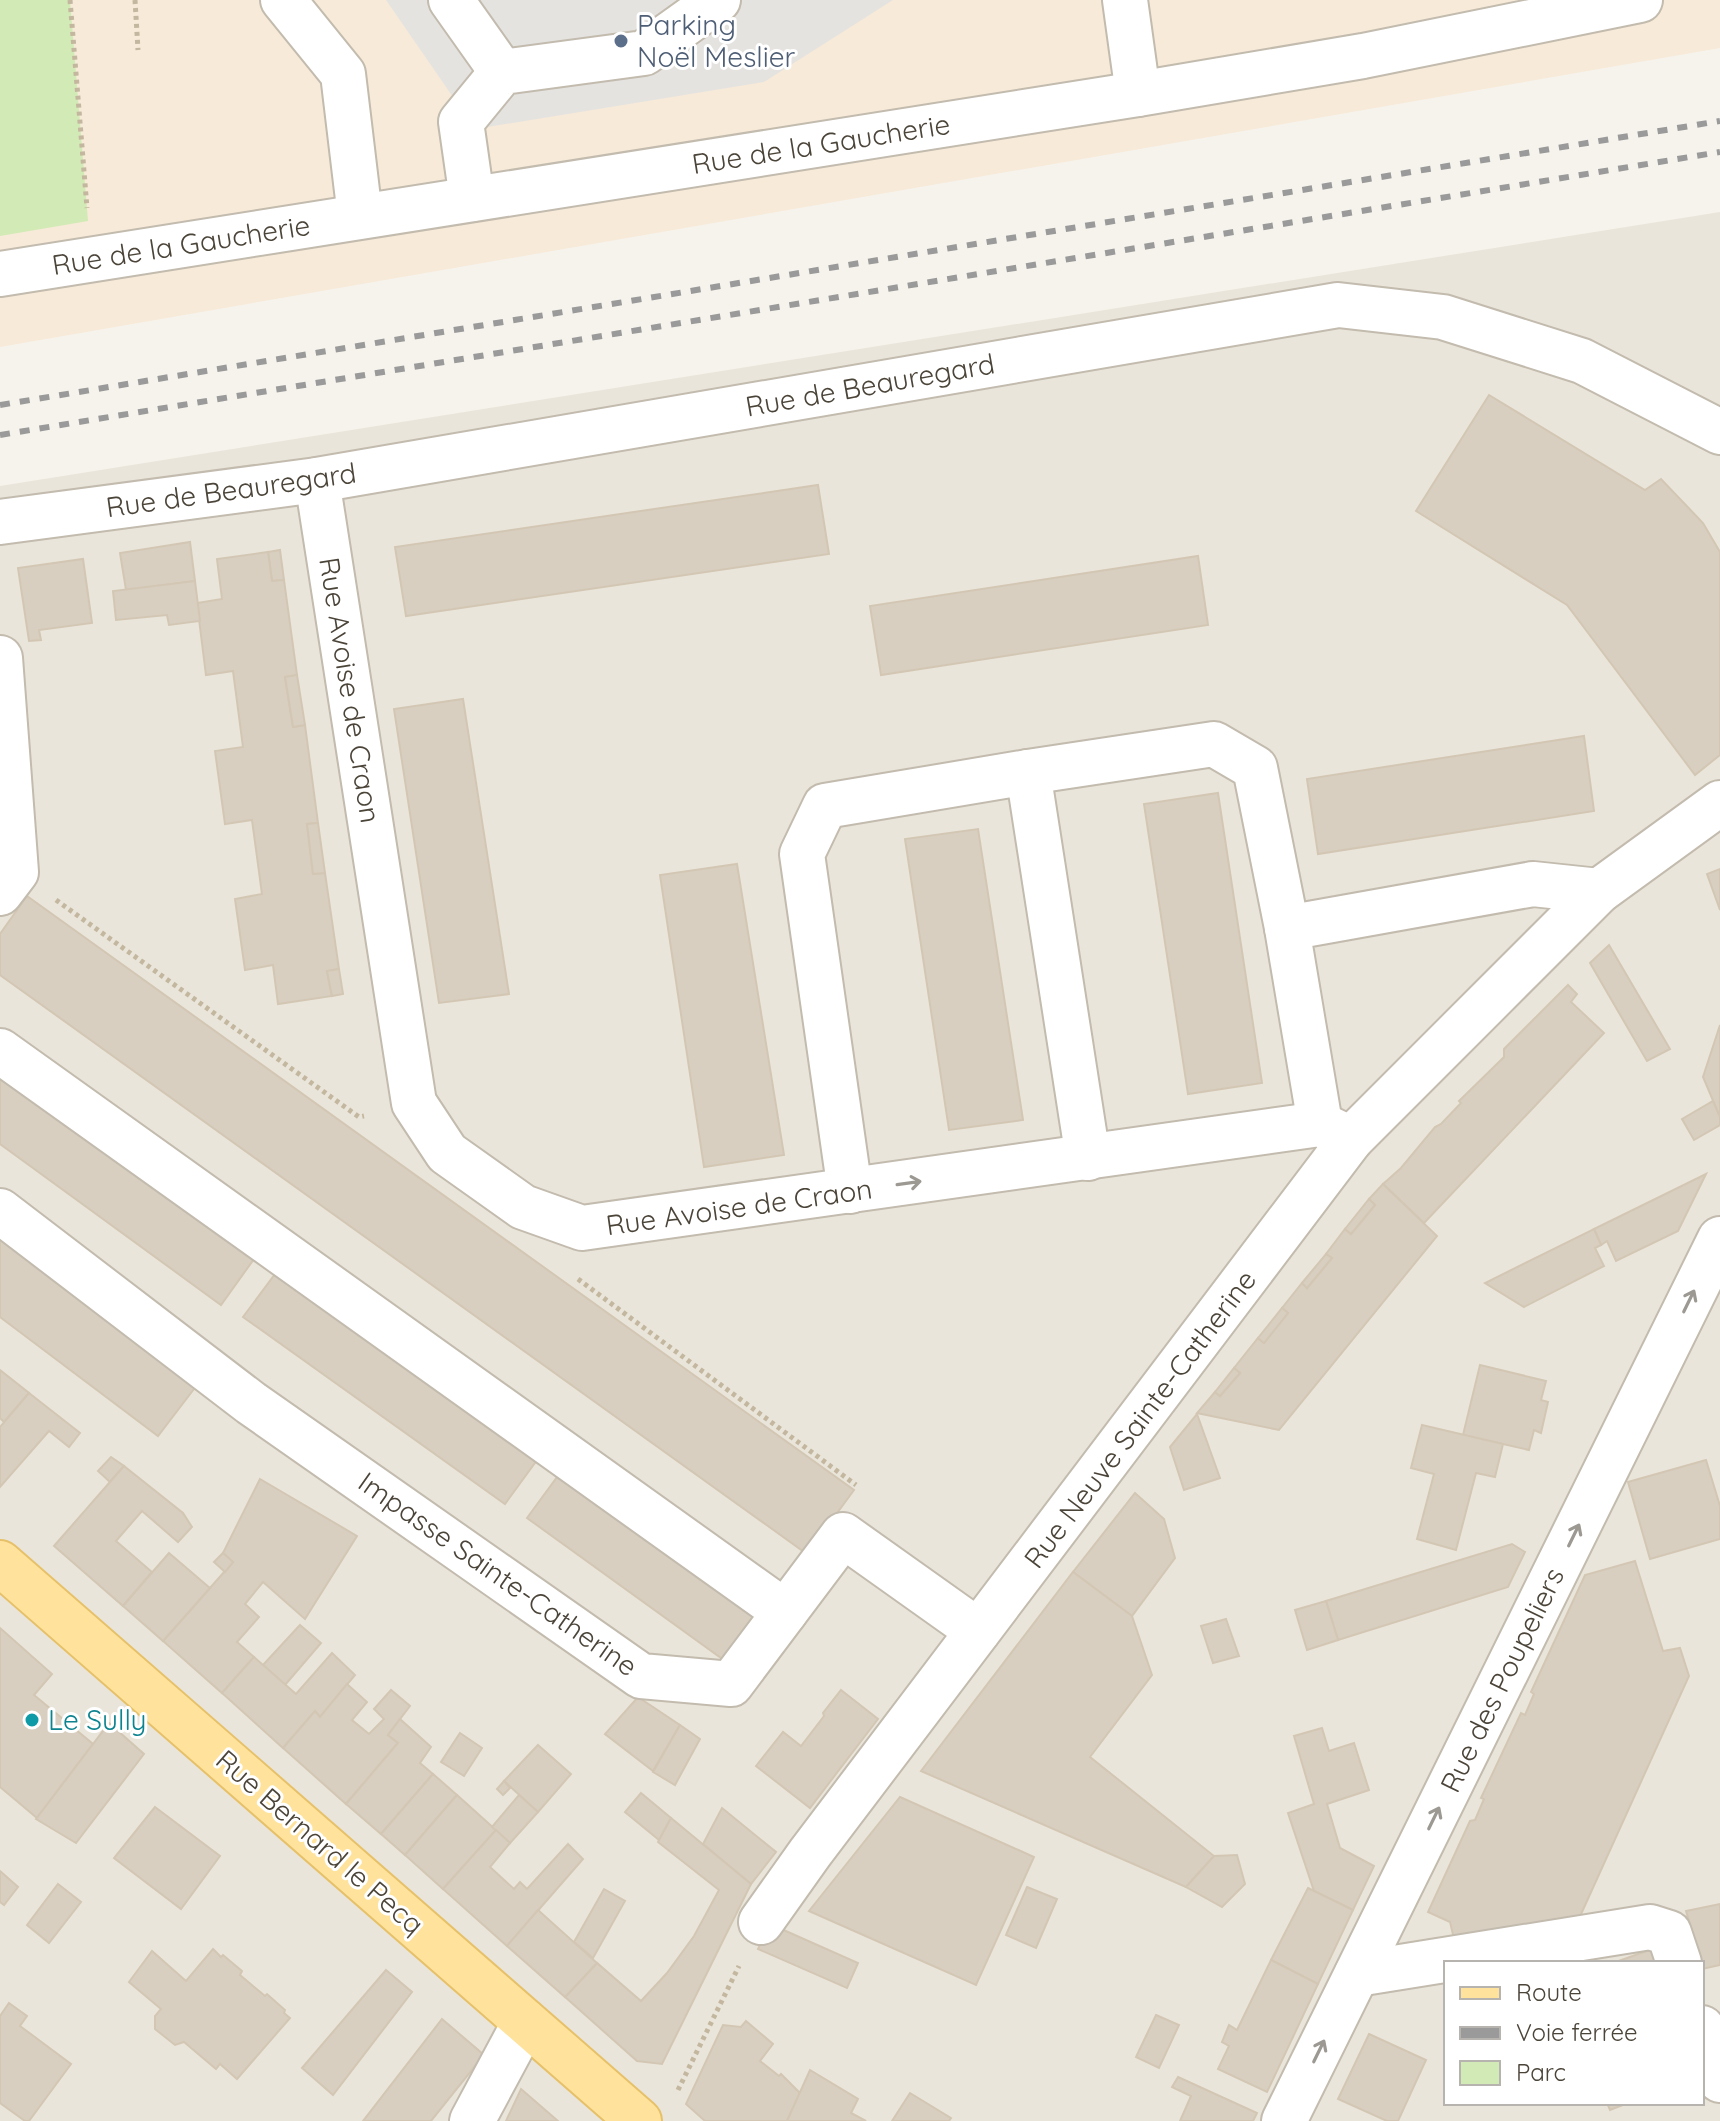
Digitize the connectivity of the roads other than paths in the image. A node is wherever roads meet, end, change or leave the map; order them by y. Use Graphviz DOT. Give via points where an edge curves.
graph roads {
  1 [pos="283,0"];
  2 [pos="451,0"];
  3 [pos="718,0"];
  4 [pos="1125,0"];
  5 [pos="1640,0"];
  6 [pos="502,72"];
  7 [pos="1138,94"];
  8 [pos="472,199"];
  9 [pos="360,216"];
  10 [pos="0,274"];
  11 [pos="1720,432"];
  12 [pos="317,480"];
  13 [pos="0,522"];
  14 [pos="0,658"];
  15 [pos="1028,772"];
  16 [pos="1720,803"];
  17 [pos="8,882"];
  18 [pos="1599,891"];
  19 [pos="1287,928"];
  20 [pos="0,1051"];
  21 [pos="1335,1131"];
  22 [pos="1088,1158"];
  23 [pos="850,1191"];
  24 [pos="0,1211"];
  25 [pos="1720,1239"];
  26 [pos="0,1563"];
  27 [pos="785,1612"];
  28 [pos="978,1631"];
  29 [pos="761,1922"];
  30 [pos="1678,1961"];
  31 [pos="1357,1974"];
  32 [pos="525,2022"];
  33 [pos="1704,2034"];
  34 [pos="1720,2080"];
  35 [pos="472,2121"];
  36 [pos="639,2121"];
  37 [pos="1284,2121"];
  1 -- 9 [label="street" via="343,74"];
  2 -- 6 [label="street"];
  3 -- 6 [label="street" via="644,53"];
  4 -- 7 [label="street"];
  5 -- 7 [label="street, Rue de la Gaucherie" via="1363,56"];
  6 -- 8 [label="street" via="461,122"];
  7 -- 8 [label="street, Rue de la Gaucherie"];
  8 -- 9 [label="street, Rue de la Gaucherie"];
  9 -- 10 [label="street, Rue de la Gaucherie"];
  11 -- 12 [label="street, Rue de Beauregard" via="1582,361 1443,317 1338,305"];
  12 -- 13 [label="street, Rue de Beauregard"];
  12 -- 23 [label="street, Rue Avoise de Craon" via="414,1103 447,1153 523,1207 582,1228"];
  14 -- 17 [label="street"];
  15 -- 19 [label="street" via="1214,744 1255,768"];
  15 -- 22 [label="street"];
  15 -- 23 [label="street" via="825,806 802,854"];
  16 -- 18 [label="street, Rue Neuve Sainte-Catherine"];
  18 -- 19 [label="street" via="1533,884"];
  18 -- 21 [label="street, Rue Neuve Sainte-Catherine"];
  19 -- 21 [label="street"];
  20 -- 27 [label="street"];
  21 -- 22 [label="street, Rue Avoise de Craon"];
  21 -- 28 [label="street, Rue Neuve Sainte-Catherine"];
  23 -- 22 [label="street, Rue Avoise de Craon, one-way"];
  24 -- 27 [label="street, Impasse Sainte-Catherine" via="251,1403 641,1676 731,1684"];
  31 -- 25 [label="street, Rue des Poupeliers, one-way"];
  26 -- 32 [label="main road, Rue Bernard le Pecq"];
  27 -- 28 [label="street, Impasse Sainte-Catherine" via="843,1535"];
  28 -- 29 [label="street, Rue Neuve Sainte-Catherine"];
  30 -- 31 [label="street" via="1669,1933 1650,1927"];
  37 -- 31 [label="street, Rue des Poupeliers, one-way"];
  32 -- 35 [label="street"];
  32 -- 36 [label="main road, Rue Bernard le Pecq"];
  33 -- 34 [label="street"];
}
